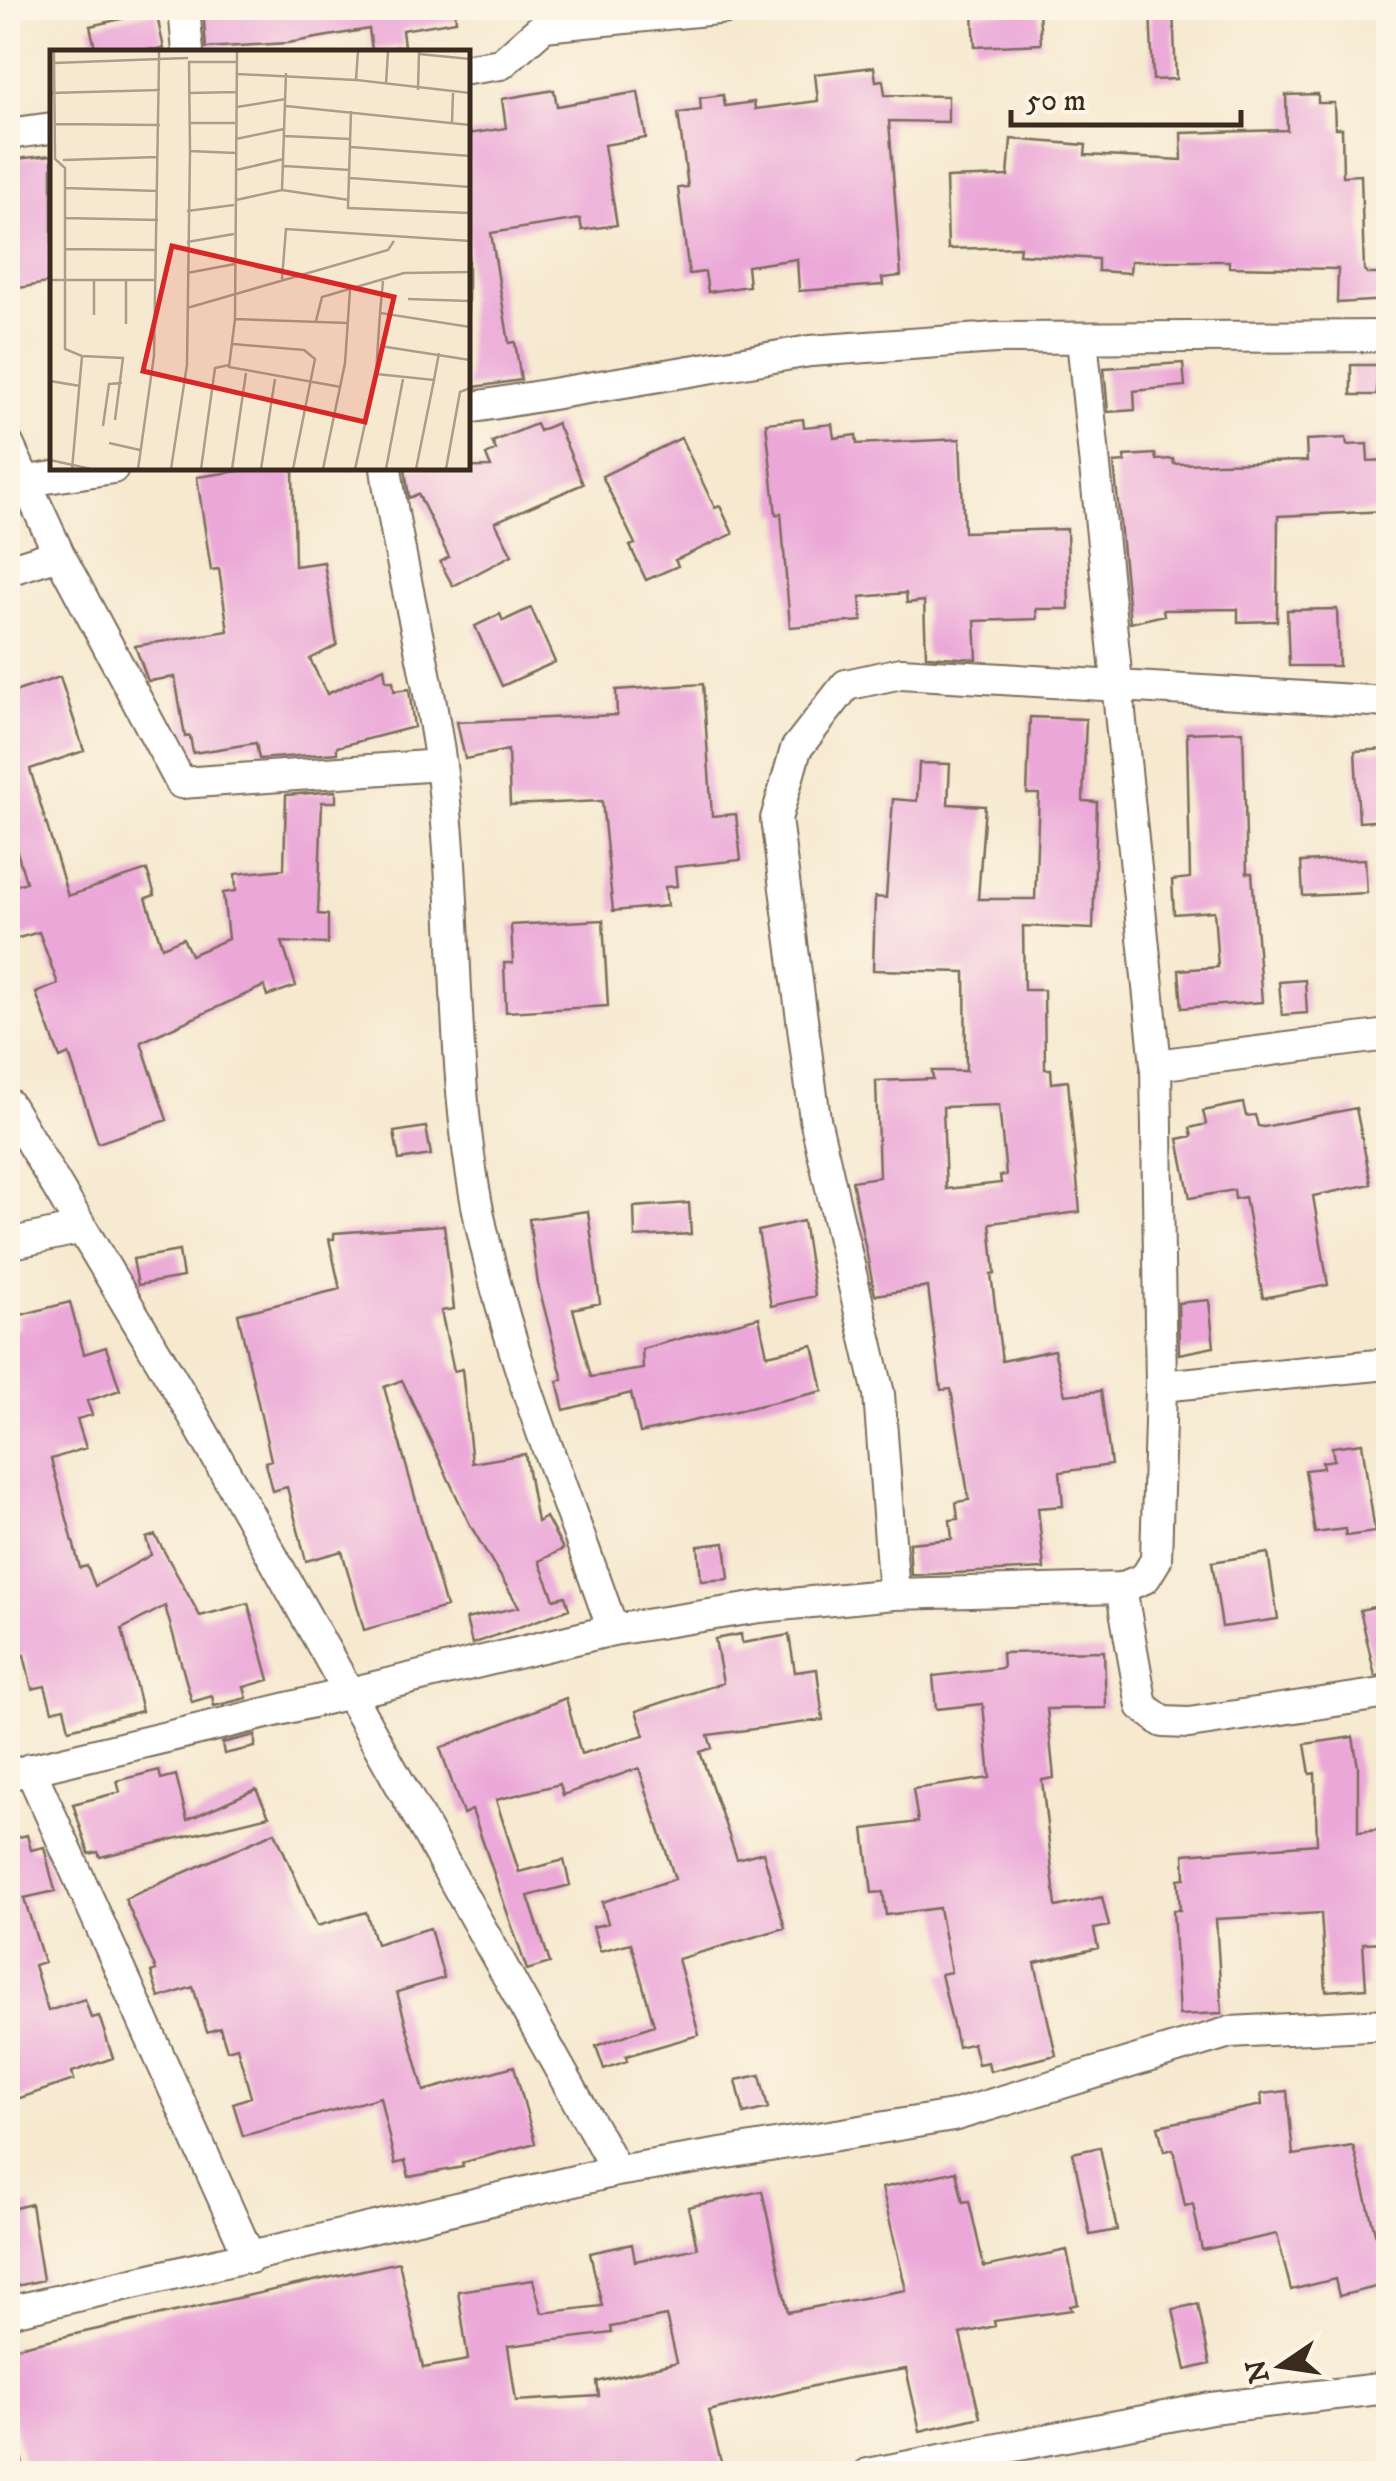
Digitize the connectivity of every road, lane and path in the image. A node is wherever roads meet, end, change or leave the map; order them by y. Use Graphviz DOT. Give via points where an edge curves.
graph roads {
  1 [pos="184,8"];
  2 [pos="727,8"];
  3 [pos="543,17"];
  4 [pos="188,50"];
  5 [pos="470,69"];
  6 [pos="50,128"];
  7 [pos="8,134"];
  8 [pos="1388,336"];
  9 [pos="1082,339"];
  10 [pos="470,408"];
  11 [pos="8,444"];
  12 [pos="99,470"];
  13 [pos="386,470"];
  14 [pos="27,481"];
  15 [pos="59,554"];
  16 [pos="8,570"];
  17 [pos="1115,685"];
  18 [pos="1388,702"];
  19 [pos="441,764"];
  20 [pos="1388,1035"];
  21 [pos="1156,1065"];
  22 [pos="8,1104"];
  23 [pos="78,1229"];
  24 [pos="8,1244"];
  25 [pos="1388,1364"];
  26 [pos="1161,1386"];
  27 [pos="1121,1588"];
  28 [pos="894,1594"];
  29 [pos="613,1630"];
  30 [pos="1388,1692"];
  31 [pos="346,1693"];
  32 [pos="18,1772"];
  33 [pos="1388,2024"];
  34 [pos="617,2171"];
  35 [pos="250,2258"];
  36 [pos="8,2312"];
  37 [pos="1388,2388"];
  38 [pos="868,2474"];
  1 -- 4 [label="street"];
  2 -- 3 [label="street"];
  3 -- 5 [label="street" via="502,64"];
  6 -- 7 [label="street"];
  8 -- 9 [label="street"];
  9 -- 10 [label="street" via="996,338 810,352"];
  9 -- 17 [label="street"];
  11 -- 14 [label="street"];
  12 -- 14 [label="street"];
  13 -- 19 [label="street"];
  14 -- 15 [label="street"];
  15 -- 16 [label="street"];
  15 -- 19 [label="street" via="181,783"];
  17 -- 18 [label="street"];
  17 -- 21 [label="street"];
  17 -- 28 [label="street" via="900,672 846,685 796,749 776,818 815,1119 879,1394"];
  19 -- 29 [label="street" via="464,1096 482,1233"];
  20 -- 21 [label="street"];
  21 -- 26 [label="street"];
  22 -- 23 [label="street"];
  23 -- 24 [label="street"];
  23 -- 31 [label="street" via="192,1414"];
  25 -- 26 [label="street"];
  26 -- 27 [label="street" via="1156,1560 1145,1578"];
  27 -- 28 [label="street"];
  27 -- 30 [label="street" via="1142,1706 1163,1722"];
  28 -- 29 [label="street"];
  29 -- 31 [label="street"];
  31 -- 32 [label="street"];
  31 -- 34 [label="street"];
  32 -- 35 [label="street"];
  33 -- 34 [label="street" via="1230,2032 953,2116"];
  34 -- 35 [label="street"];
  35 -- 36 [label="street"];
  37 -- 38 [label="street" via="1210,2408"];
}
